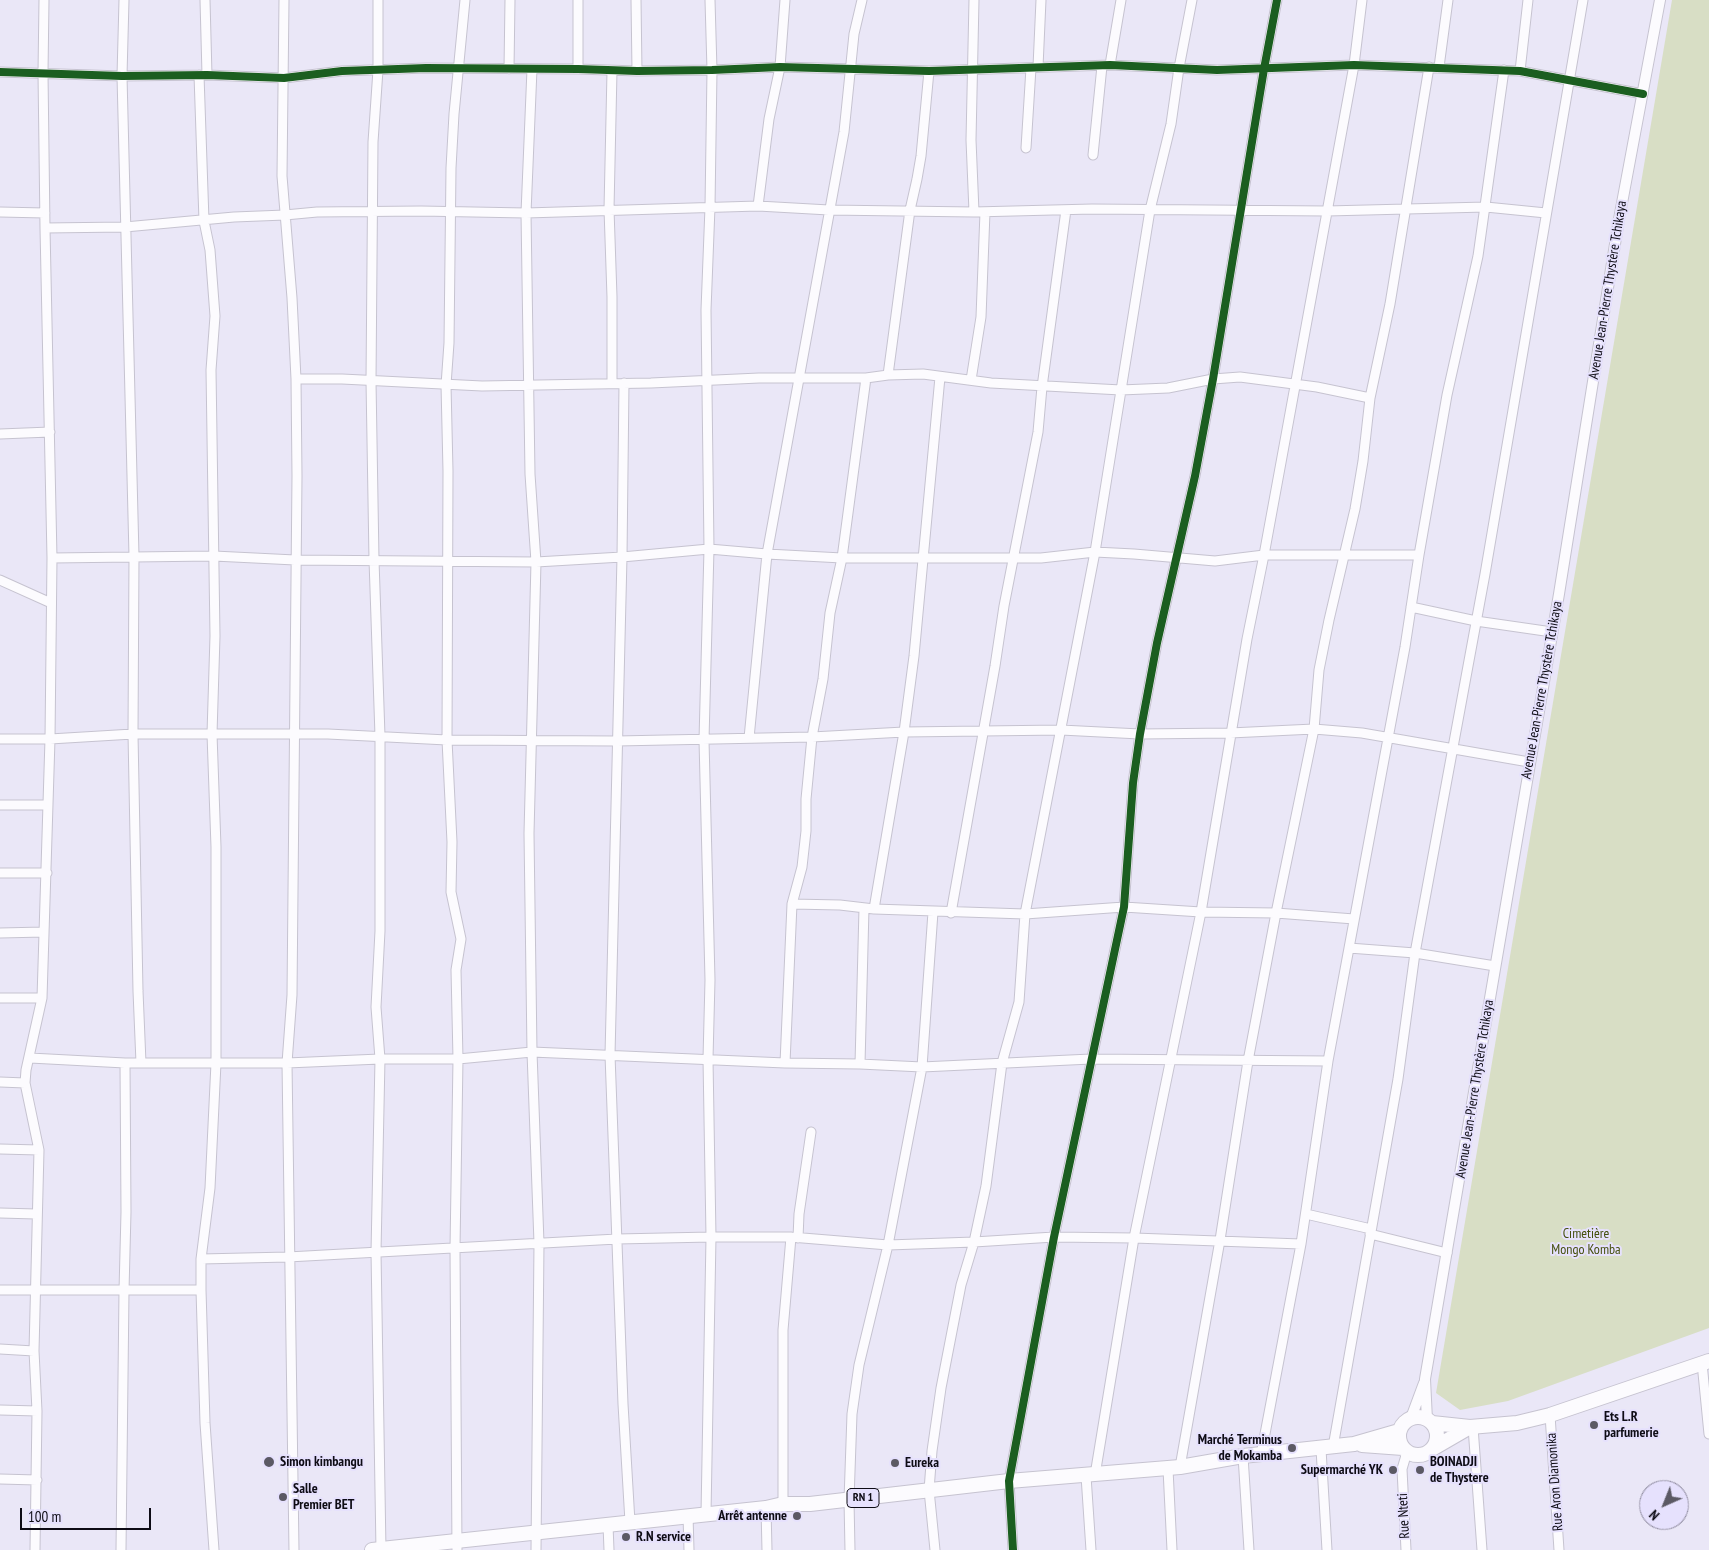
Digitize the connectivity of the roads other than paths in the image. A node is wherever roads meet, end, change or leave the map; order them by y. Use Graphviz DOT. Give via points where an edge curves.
graph roads {
  1 [pos="44,0"];
  2 [pos="124,0"];
  3 [pos="205,0"];
  4 [pos="284,0"];
  5 [pos="378,0"];
  6 [pos="465,0"];
  7 [pos="510,0"];
  8 [pos="578,0"];
  9 [pos="636,0"];
  10 [pos="710,0"];
  11 [pos="785,0"];
  12 [pos="862,0"];
  13 [pos="974,0"];
  14 [pos="1041,0"];
  15 [pos="1121,0"];
  16 [pos="1192,0"];
  17 [pos="1277,0"];
  18 [pos="1362,0"];
  19 [pos="1448,0"];
  20 [pos="1528,0"];
  21 [pos="1583,0"];
  22 [pos="1660,0"];
  23 [pos="1106,65"];
  24 [pos="1354,65"];
  25 [pos="780,67"];
  26 [pos="1429,67"];
  27 [pos="1439,67"];
  28 [pos="850,68"];
  29 [pos="1035,68"];
  30 [pos="1178,68"];
  31 [pos="1264,68"];
  32 [pos="459,69"];
  33 [pos="508,69"];
  34 [pos="532,69"];
  35 [pos="578,69"];
  36 [pos="378,70"];
  37 [pos="712,70"];
  38 [pos="1504,70"];
  39 [pos="612,71"];
  40 [pos="637,71"];
  41 [pos="928,71"];
  42 [pos="972,71"];
  43 [pos="1520,71"];
  44 [pos="0,72"];
  45 [pos="43,73"];
  46 [pos="203,75"];
  47 [pos="122,76"];
  48 [pos="284,78"];
  49 [pos="1569,79"];
  50 [pos="1643,94"];
  51 [pos="1026,148"];
  52 [pos="1094,155"];
  53 [pos="758,206"];
  54 [pos="710,207"];
  55 [pos="1486,207"];
  56 [pos="609,209"];
  57 [pos="829,210"];
  58 [pos="910,210"];
  59 [pos="1066,210"];
  60 [pos="1150,210"];
  61 [pos="1242,210"];
  62 [pos="1405,210"];
  63 [pos="450,211"];
  64 [pos="1327,211"];
  65 [pos="0,212"];
  66 [pos="372,212"];
  67 [pos="974,212"];
  68 [pos="985,212"];
  69 [pos="45,213"];
  70 [pos="526,213"];
  71 [pos="1546,213"];
  72 [pos="285,215"];
  73 [pos="204,221"];
  74 [pos="126,227"];
  75 [pos="45,228"];
  76 [pos="888,375"];
  77 [pos="940,377"];
  78 [pos="800,378"];
  79 [pos="866,378"];
  80 [pos="296,379"];
  81 [pos="1213,379"];
  82 [pos="707,380"];
  83 [pos="971,380"];
  84 [pos="371,381"];
  85 [pos="612,383"];
  86 [pos="624,383"];
  87 [pos="446,385"];
  88 [pos="529,385"];
  89 [pos="1294,385"];
  90 [pos="1042,386"];
  91 [pos="1121,390"];
  92 [pos="1370,398"];
  93 [pos="50,432"];
  94 [pos="0,434"];
  95 [pos="708,549"];
  96 [pos="1095,552"];
  97 [pos="767,554"];
  98 [pos="1344,554"];
  99 [pos="1264,555"];
  100 [pos="134,556"];
  101 [pos="214,556"];
  102 [pos="1419,556"];
  103 [pos="622,557"];
  104 [pos="924,557"];
  105 [pos="52,558"];
  106 [pos="842,558"];
  107 [pos="1015,558"];
  108 [pos="1177,558"];
  109 [pos="295,560"];
  110 [pos="374,560"];
  111 [pos="448,560"];
  112 [pos="536,562"];
  113 [pos="0,580"];
  114 [pos="51,603"];
  115 [pos="1411,607"];
  116 [pos="1476,621"];
  117 [pos="1552,632"];
  118 [pos="1314,729"];
  119 [pos="984,730"];
  120 [pos="1061,730"];
  121 [pos="904,732"];
  122 [pos="133,734"];
  123 [pos="212,734"];
  124 [pos="296,734"];
  125 [pos="1140,734"];
  126 [pos="1230,734"];
  127 [pos="380,736"];
  128 [pos="812,737"];
  129 [pos="749,738"];
  130 [pos="1389,738"];
  131 [pos="0,739"];
  132 [pos="50,739"];
  133 [pos="448,740"];
  134 [pos="532,740"];
  135 [pos="704,740"];
  136 [pos="617,741"];
  137 [pos="1454,750"];
  138 [pos="1529,762"];
  139 [pos="0,805"];
  140 [pos="47,805"];
  141 [pos="0,873"];
  142 [pos="47,873"];
  143 [pos="792,904"];
  144 [pos="1124,907"];
  145 [pos="869,909"];
  146 [pos="933,912"];
  147 [pos="1201,912"];
  148 [pos="951,913"];
  149 [pos="1276,913"];
  150 [pos="1026,914"];
  151 [pos="1354,919"];
  152 [pos="44,932"];
  153 [pos="0,933"];
  154 [pos="1349,948"];
  155 [pos="1415,953"];
  156 [pos="1495,966"];
  157 [pos="0,998"];
  158 [pos="42,998"];
  159 [pos="532,1052"];
  160 [pos="610,1055"];
  161 [pos="30,1058"];
  162 [pos="1092,1058"];
  163 [pos="380,1059"];
  164 [pos="458,1059"];
  165 [pos="708,1059"];
  166 [pos="1169,1060"];
  167 [pos="1248,1061"];
  168 [pos="1328,1061"];
  169 [pos="125,1063"];
  170 [pos="141,1063"];
  171 [pos="216,1063"];
  172 [pos="287,1063"];
  173 [pos="785,1063"];
  174 [pos="1002,1063"];
  175 [pos="860,1064"];
  176 [pos="922,1066"];
  177 [pos="0,1082"];
  178 [pos="26,1083"];
  179 [pos="811,1132"];
  180 [pos="0,1149"];
  181 [pos="39,1150"];
  182 [pos="0,1213"];
  183 [pos="36,1214"];
  184 [pos="1306,1214"];
  185 [pos="1371,1231"];
  186 [pos="711,1237"];
  187 [pos="1054,1237"];
  188 [pos="794,1238"];
  189 [pos="1134,1238"];
  190 [pos="617,1239"];
  191 [pos="1220,1240"];
  192 [pos="974,1242"];
  193 [pos="538,1243"];
  194 [pos="888,1244"];
  195 [pos="1301,1244"];
  196 [pos="455,1248"];
  197 [pos="376,1252"];
  198 [pos="1448,1253"];
  199 [pos="288,1257"];
  200 [pos="201,1259"];
  201 [pos="0,1290"];
  202 [pos="201,1290"];
  203 [pos="37,1291"];
  204 [pos="124,1291"];
  205 [pos="0,1349"];
  206 [pos="34,1351"];
  207 [pos="1706,1362"];
  208 [pos="1425,1379"];
  209 [pos="0,1410"];
  210 [pos="37,1411"];
  211 [pos="1550,1415"];
  212 [pos="1411,1418"];
  213 [pos="1429,1421"];
  214 [pos="1471,1427"];
  215 [pos="1399,1431"];
  216 [pos="1709,1434"];
  217 [pos="1354,1444"];
  218 [pos="1327,1448"];
  219 [pos="1432,1449"];
  220 [pos="1405,1450"];
  221 [pos="1260,1455"];
  222 [pos="1242,1456"];
  223 [pos="1174,1468"];
  224 [pos="1091,1476"];
  225 [pos="0,1479"];
  226 [pos="36,1480"];
  227 [pos="1009,1481"];
  228 [pos="929,1490"];
  229 [pos="849,1500"];
  230 [pos="783,1504"];
  231 [pos="766,1508"];
  232 [pos="706,1514"];
  233 [pos="688,1515"];
  234 [pos="630,1522"];
  235 [pos="608,1525"];
  236 [pos="536,1532"];
  237 [pos="457,1546"];
  238 [pos="36,1550"];
  239 [pos="121,1550"];
  240 [pos="214,1550"];
  241 [pos="294,1550"];
  242 [pos="378,1550"];
  243 [pos="536,1550"];
  244 [pos="609,1550"];
  245 [pos="689,1550"];
  246 [pos="767,1550"];
  247 [pos="850,1550"];
  248 [pos="935,1550"];
  249 [pos="1013,1550"];
  250 [pos="1091,1550"];
  251 [pos="1172,1550"];
  252 [pos="1249,1550"];
  253 [pos="1327,1550"];
  254 [pos="1406,1550"];
  255 [pos="1482,1550"];
  256 [pos="1559,1550"];
  1 -- 45 [label="street"];
  2 -- 47 [label="street"];
  3 -- 46 [label="street"];
  4 -- 48 [label="street"];
  5 -- 36 [label="street"];
  6 -- 32 [label="street"];
  7 -- 33 [label="street"];
  8 -- 35 [label="street"];
  9 -- 40 [label="street"];
  10 -- 37 [label="street"];
  11 -- 25 [label="street"];
  12 -- 28 [label="street"];
  13 -- 42 [label="street"];
  14 -- 29 [label="street"];
  15 -- 23 [label="street"];
  16 -- 30 [label="street"];
  17 -- 31 [label="street"];
  18 -- 24 [label="street"];
  19 -- 27 [label="street"];
  20 -- 43 [label="street"];
  21 -- 49 [label="street"];
  22 -- 50 [label="street, Avenue Jean-Pierre Thystère Tchikaya"];
  23 -- 29 [label="street"];
  23 -- 30 [label="street"];
  23 -- 52 [label="street"];
  24 -- 26 [label="street"];
  24 -- 31 [label="street"];
  24 -- 64 [label="street"];
  25 -- 28 [label="street"];
  25 -- 37 [label="street"];
  25 -- 53 [label="street" via="769,119"];
  26 -- 27 [label="street"];
  26 -- 62 [label="street"];
  27 -- 38 [label="street"];
  28 -- 41 [label="street"];
  28 -- 57 [label="street" via="844,132"];
  29 -- 42 [label="street"];
  29 -- 51 [label="street"];
  30 -- 31 [label="street"];
  30 -- 60 [label="street" via="1171,124"];
  31 -- 61 [label="street"];
  32 -- 33 [label="street"];
  32 -- 36 [label="street"];
  32 -- 63 [label="street"];
  33 -- 34 [label="street"];
  34 -- 35 [label="street"];
  34 -- 70 [label="street"];
  35 -- 39 [label="street"];
  36 -- 48 [label="street"];
  36 -- 66 [label="street"];
  37 -- 40 [label="street"];
  37 -- 54 [label="street"];
  38 -- 43 [label="street"];
  38 -- 55 [label="street"];
  39 -- 40 [label="street"];
  39 -- 56 [label="street"];
  41 -- 42 [label="street"];
  41 -- 58 [label="street" via="921,156"];
  42 -- 67 [label="street"];
  43 -- 49 [label="street"];
  44 -- 45 [label="street"];
  45 -- 47 [label="street"];
  45 -- 69 [label="street"];
  46 -- 47 [label="street"];
  46 -- 48 [label="street"];
  46 -- 73 [label="street"];
  47 -- 74 [label="street"];
  48 -- 72 [label="street" via="282,176"];
  49 -- 50 [label="street"];
  49 -- 71 [label="street"];
  50 -- 117 [label="street, Avenue Jean-Pierre Thystère Tchikaya" via="1619,219"];
  53 -- 54 [label="street"];
  53 -- 57 [label="street"];
  54 -- 56 [label="street"];
  54 -- 82 [label="street"];
  55 -- 62 [label="street"];
  55 -- 71 [label="street"];
  55 -- 102 [label="street" via="1447,395"];
  56 -- 70 [label="street"];
  56 -- 85 [label="street"];
  57 -- 58 [label="street"];
  57 -- 78 [label="street"];
  58 -- 67 [label="street"];
  58 -- 76 [label="street"];
  59 -- 60 [label="street"];
  59 -- 68 [label="street"];
  59 -- 90 [label="street"];
  60 -- 61 [label="street"];
  60 -- 91 [label="street"];
  61 -- 64 [label="street"];
  61 -- 81 [label="street"];
  62 -- 64 [label="street"];
  62 -- 92 [label="street"];
  63 -- 66 [label="street"];
  63 -- 70 [label="street"];
  63 -- 87 [label="street"];
  64 -- 89 [label="street"];
  65 -- 69 [label="street"];
  66 -- 72 [label="street"];
  66 -- 84 [label="street"];
  67 -- 68 [label="street"];
  68 -- 83 [label="street" via="981,309"];
  69 -- 75 [label="street"];
  70 -- 88 [label="street"];
  71 -- 116 [label="street"];
  72 -- 73 [label="street"];
  72 -- 80 [label="street"];
  73 -- 74 [label="street"];
  73 -- 101 [label="street" via="210,250 215,316 211,370"];
  74 -- 75 [label="street"];
  74 -- 100 [label="street"];
  75 -- 93 [label="street"];
  76 -- 77 [label="street"];
  76 -- 79 [label="street"];
  77 -- 83 [label="street"];
  77 -- 104 [label="street"];
  78 -- 79 [label="street"];
  78 -- 82 [label="street"];
  78 -- 97 [label="street"];
  79 -- 106 [label="street"];
  80 -- 84 [label="street"];
  80 -- 109 [label="street"];
  81 -- 89 [label="street" via="1240,377"];
  81 -- 91 [label="street" via="1168,388"];
  81 -- 108 [label="street"];
  82 -- 86 [label="street"];
  82 -- 95 [label="street"];
  83 -- 90 [label="street"];
  84 -- 87 [label="street"];
  84 -- 110 [label="street"];
  85 -- 86 [label="street"];
  85 -- 88 [label="street"];
  86 -- 103 [label="street"];
  87 -- 88 [label="street"];
  87 -- 111 [label="street"];
  88 -- 112 [label="street" via="530,474"];
  89 -- 92 [label="street"];
  89 -- 99 [label="street"];
  90 -- 91 [label="street"];
  90 -- 107 [label="street" via="1038,432"];
  91 -- 96 [label="street"];
  92 -- 98 [label="street" via="1363,460"];
  93 -- 94 [label="street"];
  93 -- 105 [label="street"];
  95 -- 97 [label="street"];
  95 -- 103 [label="street"];
  95 -- 135 [label="street"];
  96 -- 107 [label="street" via="1050,558"];
  96 -- 108 [label="street"];
  96 -- 120 [label="street"];
  97 -- 106 [label="street"];
  97 -- 129 [label="street"];
  98 -- 99 [label="street"];
  98 -- 102 [label="street"];
  98 -- 118 [label="street" via="1319,670"];
  99 -- 108 [label="street" via="1215,561"];
  99 -- 126 [label="street"];
  100 -- 101 [label="street"];
  100 -- 105 [label="street"];
  100 -- 122 [label="street"];
  101 -- 109 [label="street"];
  101 -- 123 [label="street"];
  102 -- 115 [label="street"];
  103 -- 112 [label="street"];
  103 -- 136 [label="street"];
  104 -- 106 [label="street"];
  104 -- 107 [label="street"];
  104 -- 121 [label="street"];
  105 -- 114 [label="street"];
  106 -- 128 [label="street" via="830,614"];
  107 -- 119 [label="street"];
  108 -- 125 [label="street"];
  109 -- 110 [label="street"];
  109 -- 124 [label="street"];
  110 -- 111 [label="street"];
  110 -- 127 [label="street"];
  111 -- 112 [label="street"];
  111 -- 133 [label="street"];
  112 -- 134 [label="street"];
  113 -- 114 [label="street"];
  114 -- 132 [label="street"];
  115 -- 116 [label="street"];
  115 -- 130 [label="street"];
  116 -- 117 [label="street"];
  116 -- 137 [label="street"];
  117 -- 138 [label="street, Avenue Jean-Pierre Thystère Tchikaya"];
  118 -- 126 [label="street"];
  118 -- 130 [label="street"];
  118 -- 149 [label="street"];
  119 -- 120 [label="street"];
  119 -- 121 [label="street"];
  119 -- 148 [label="street"];
  120 -- 125 [label="street"];
  120 -- 150 [label="street"];
  121 -- 128 [label="street"];
  121 -- 145 [label="street"];
  122 -- 123 [label="street"];
  122 -- 132 [label="street"];
  122 -- 170 [label="street"];
  123 -- 124 [label="street"];
  123 -- 171 [label="street" via="216,847"];
  124 -- 127 [label="street"];
  124 -- 172 [label="street" via="292,995"];
  125 -- 126 [label="street"];
  125 -- 144 [label="street"];
  126 -- 147 [label="street"];
  127 -- 133 [label="street"];
  127 -- 163 [label="street" via="380,931 376,1007"];
  128 -- 129 [label="street"];
  128 -- 143 [label="street" via="802,868"];
  129 -- 135 [label="street"];
  130 -- 137 [label="street"];
  130 -- 151 [label="street"];
  131 -- 132 [label="street"];
  132 -- 140 [label="street"];
  133 -- 134 [label="street"];
  133 -- 164 [label="street" via="451,892 461,939 456,970"];
  134 -- 136 [label="street"];
  134 -- 159 [label="street" via="529,833"];
  135 -- 136 [label="street"];
  135 -- 165 [label="street" via="710,970"];
  136 -- 160 [label="street"];
  137 -- 138 [label="street"];
  137 -- 155 [label="street"];
  138 -- 156 [label="street, Avenue Jean-Pierre Thystère Tchikaya"];
  139 -- 140 [label="street"];
  140 -- 142 [label="street"];
  141 -- 142 [label="street"];
  142 -- 152 [label="street"];
  143 -- 145 [label="street"];
  143 -- 173 [label="street"];
  144 -- 147 [label="street"];
  144 -- 150 [label="street"];
  144 -- 162 [label="street"];
  145 -- 146 [label="street"];
  145 -- 175 [label="street"];
  146 -- 148 [label="street"];
  146 -- 176 [label="street"];
  147 -- 149 [label="street"];
  147 -- 166 [label="street"];
  148 -- 150 [label="street"];
  149 -- 151 [label="street"];
  149 -- 167 [label="street"];
  150 -- 174 [label="street" via="1019,1002"];
  151 -- 154 [label="street"];
  152 -- 153 [label="street"];
  152 -- 158 [label="street"];
  154 -- 155 [label="street"];
  154 -- 168 [label="street"];
  155 -- 156 [label="street"];
  155 -- 185 [label="street" via="1398,1079"];
  156 -- 198 [label="street, Avenue Jean-Pierre Thystère Tchikaya"];
  157 -- 158 [label="street"];
  158 -- 161 [label="street"];
  159 -- 160 [label="street"];
  159 -- 164 [label="street"];
  159 -- 193 [label="street"];
  160 -- 165 [label="street"];
  160 -- 190 [label="street"];
  161 -- 169 [label="street"];
  161 -- 178 [label="street"];
  162 -- 166 [label="street"];
  162 -- 174 [label="street"];
  162 -- 187 [label="street"];
  163 -- 164 [label="street"];
  163 -- 172 [label="street"];
  163 -- 197 [label="street"];
  164 -- 196 [label="street"];
  165 -- 173 [label="street"];
  165 -- 186 [label="street"];
  166 -- 167 [label="street"];
  166 -- 189 [label="street"];
  167 -- 168 [label="street"];
  167 -- 191 [label="street"];
  168 -- 184 [label="street"];
  169 -- 170 [label="street"];
  169 -- 204 [label="street"];
  170 -- 171 [label="street"];
  171 -- 172 [label="street"];
  171 -- 200 [label="street" via="210,1188"];
  172 -- 199 [label="street"];
  173 -- 175 [label="street"];
  174 -- 176 [label="street"];
  174 -- 192 [label="street" via="986,1186"];
  175 -- 176 [label="street"];
  176 -- 194 [label="street"];
  177 -- 178 [label="street"];
  178 -- 181 [label="street"];
  179 -- 188 [label="street"];
  180 -- 181 [label="street"];
  181 -- 183 [label="street"];
  182 -- 183 [label="street"];
  183 -- 203 [label="street"];
  184 -- 185 [label="street"];
  184 -- 195 [label="street"];
  185 -- 198 [label="street"];
  185 -- 218 [label="street"];
  186 -- 188 [label="street"];
  186 -- 190 [label="street"];
  186 -- 232 [label="street"];
  187 -- 189 [label="street"];
  187 -- 192 [label="street"];
  187 -- 227 [label="street"];
  188 -- 194 [label="street"];
  188 -- 230 [label="street" via="784,1330"];
  189 -- 191 [label="street"];
  189 -- 224 [label="street"];
  190 -- 193 [label="street"];
  190 -- 234 [label="street"];
  191 -- 195 [label="street"];
  191 -- 223 [label="street"];
  192 -- 194 [label="street"];
  192 -- 228 [label="street" via="961,1285 941,1388"];
  193 -- 196 [label="street"];
  193 -- 236 [label="street"];
  194 -- 229 [label="street" via="859,1365 852,1414"];
  195 -- 221 [label="street"];
  196 -- 197 [label="street"];
  196 -- 237 [label="street"];
  197 -- 199 [label="street"];
  197 -- 242 [label="street"];
  198 -- 208 [label="street, Avenue Jean-Pierre Thystère Tchikaya"];
  199 -- 200 [label="street"];
  199 -- 241 [label="street"];
  200 -- 202 [label="street"];
  201 -- 203 [label="street"];
  202 -- 204 [label="street"];
  202 -- 240 [label="street" via="204,1424"];
  203 -- 204 [label="street"];
  203 -- 206 [label="street"];
  204 -- 239 [label="street"];
  205 -- 206 [label="street"];
  206 -- 210 [label="street"];
  207 -- 211 [label="highway"];
  207 -- 216 [label="street"];
  208 -- 212 [label="street, Avenue Jean-Pierre Thystère Tchikaya"];
  208 -- 213 [label="street, Avenue Jean-Pierre Thystère Tchikaya"];
  209 -- 210 [label="street"];
  210 -- 226 [label="street"];
  211 -- 214 [label="highway" via="1517,1424"];
  211 -- 256 [label="street, Rue Aron Diamonika"];
  212 -- 213 [label="highway"];
  212 -- 215 [label="highway"];
  213 -- 214 [label="highway"];
  213 -- 219 [label="highway" via="1437,1436"];
  214 -- 219 [label="highway"];
  214 -- 255 [label="street"];
  215 -- 217 [label="highway, RN 1"];
  215 -- 220 [label="highway" via="1399,1440"];
  217 -- 218 [label="highway, RN 1"];
  217 -- 220 [label="highway, RN 1"];
  218 -- 221 [label="highway, RN 1"];
  218 -- 253 [label="street"];
  219 -- 220 [label="highway" via="1417,1456"];
  220 -- 254 [label="street, Rue Nteti" via="1402,1469"];
  221 -- 222 [label="highway, RN 1"];
  222 -- 223 [label="highway, RN 1"];
  222 -- 252 [label="street"];
  223 -- 224 [label="highway, RN 1"];
  223 -- 251 [label="street"];
  224 -- 227 [label="highway, RN 1"];
  224 -- 250 [label="street"];
  225 -- 226 [label="street"];
  226 -- 238 [label="street"];
  227 -- 228 [label="highway, RN 1"];
  227 -- 249 [label="street"];
  228 -- 229 [label="highway, RN 1"];
  228 -- 248 [label="street"];
  229 -- 230 [label="highway, RN 1"];
  229 -- 247 [label="street"];
  230 -- 231 [label="highway, RN 1"];
  231 -- 232 [label="highway, RN 1"];
  231 -- 246 [label="street"];
  232 -- 233 [label="highway, RN 1"];
  233 -- 234 [label="highway, RN 1"];
  233 -- 245 [label="street"];
  234 -- 235 [label="highway, RN 1"];
  235 -- 236 [label="highway, RN 1"];
  235 -- 244 [label="street"];
  236 -- 237 [label="highway, RN 1"];
  236 -- 243 [label="street"];
  237 -- 242 [label="highway, RN 1"];
}
